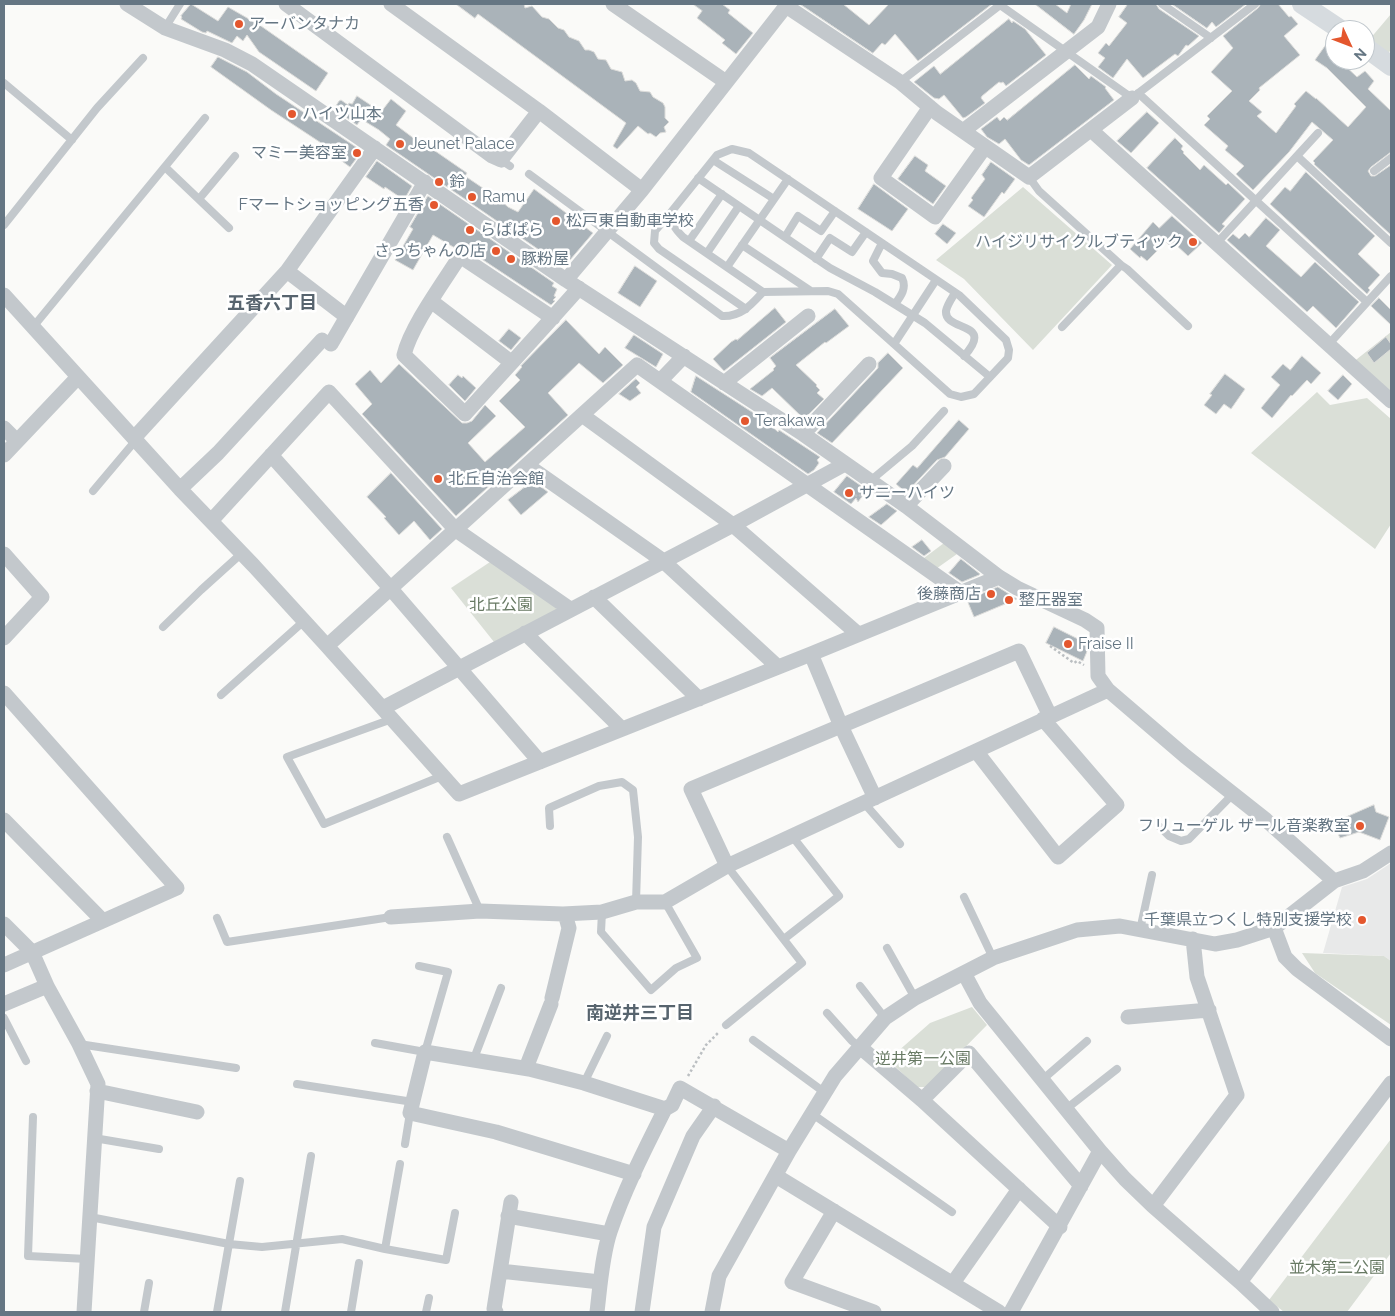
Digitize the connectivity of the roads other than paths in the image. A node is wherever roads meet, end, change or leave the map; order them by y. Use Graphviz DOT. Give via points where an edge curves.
graph roads {
  1 [pos="127,4"];
  2 [pos="180,4"];
  3 [pos="286,4"];
  4 [pos="391,4"];
  5 [pos="613,4"];
  6 [pos="1109,4"];
  7 [pos="1162,4"];
  8 [pos="1255,4"];
  9 [pos="1302,4"];
  10 [pos="783,6"];
  11 [pos="1326,20"];
  12 [pos="165,28"];
  13 [pos="1211,38"];
  14 [pos="1067,52"];
  15 [pos="1375,54"];
  16 [pos="143,58"];
  17 [pos="1391,66"];
  18 [pos="726,82"];
  19 [pos="900,82"];
  20 [pos="4,83"];
  21 [pos="1135,96"];
  22 [pos="930,107"];
  23 [pos="539,111"];
  24 [pos="205,118"];
  25 [pos="1090,130"];
  26 [pos="963,131"];
  27 [pos="1318,133"];
  28 [pos="72,140"];
  29 [pos="985,147"];
  30 [pos="375,148"];
  31 [pos="235,156"];
  32 [pos="1297,156"];
  33 [pos="1391,158"];
  34 [pos="713,160"];
  35 [pos="166,167"];
  36 [pos="1374,171"];
  37 [pos="529,174"];
  38 [pos="1028,177"];
  39 [pos="698,178"];
  40 [pos="788,179"];
  41 [pos="425,182"];
  42 [pos="642,190"];
  43 [pos="722,194"];
  44 [pos="199,199"];
  45 [pos="774,199"];
  46 [pos="1255,201"];
  47 [pos="739,206"];
  48 [pos="672,211"];
  49 [pos="835,211"];
  50 [pos="760,220"];
  51 [pos="4,225"];
  52 [pos="229,228"];
  53 [pos="866,232"];
  54 [pos="785,237"];
  55 [pos="688,241"];
  56 [pos="882,243"];
  57 [pos="1391,243"];
  58 [pos="1216,244"];
  59 [pos="742,245"];
  60 [pos="707,253"];
  61 [pos="816,259"];
  62 [pos="1120,265"];
  63 [pos="727,267"];
  64 [pos="287,271"];
  65 [pos="1391,276"];
  66 [pos="936,280"];
  67 [pos="573,284"];
  68 [pos="811,291"];
  69 [pos="763,292"];
  70 [pos="955,293"];
  71 [pos="4,295"];
  72 [pos="431,301"];
  73 [pos="1367,302"];
  74 [pos="895,304"];
  75 [pos="746,309"];
  76 [pos="913,315"];
  77 [pos="808,316"];
  78 [pos="347,317"];
  79 [pos="552,318"];
  80 [pos="1188,326"];
  81 [pos="33,327"];
  82 [pos="1062,327"];
  83 [pos="894,344"];
  84 [pos="1328,345"];
  85 [pos="684,356"];
  86 [pos="964,356"];
  87 [pos="511,362"];
  88 [pos="869,364"];
  89 [pos="78,377"];
  90 [pos="990,377"];
  91 [pos="660,381"];
  92 [pos="724,383"];
  93 [pos="1391,401"];
  94 [pos="944,411"];
  95 [pos="582,415"];
  96 [pos="4,428"];
  97 [pos="802,434"];
  98 [pos="135,439"];
  99 [pos="17,441"];
  100 [pos="4,455"];
  101 [pos="271,455"];
  102 [pos="845,464"];
  103 [pos="528,466"];
  104 [pos="944,466"];
  105 [pos="870,481"];
  106 [pos="807,485"];
  107 [pos="180,489"];
  108 [pos="93,491"];
  109 [pos="906,506"];
  110 [pos="211,521"];
  111 [pos="733,525"];
  112 [pos="456,530"];
  113 [pos="242,553"];
  114 [pos="4,554"];
  115 [pos="662,560"];
  116 [pos="999,577"];
  117 [pos="390,589"];
  118 [pos="961,593"];
  119 [pos="594,597"];
  120 [pos="570,609"];
  121 [pos="304,622"];
  122 [pos="163,627"];
  123 [pos="525,633"];
  124 [pos="858,634"];
  125 [pos="4,638"];
  126 [pos="327,646"];
  127 [pos="811,654"];
  128 [pos="778,667"];
  129 [pos="458,668"];
  130 [pos="1108,690"];
  131 [pos="4,693"];
  132 [pos="221,695"];
  133 [pos="699,698"];
  134 [pos="387,713"];
  135 [pos="1047,718"];
  136 [pos="841,726"];
  137 [pos="622,729"];
  138 [pos="976,751"];
  139 [pos="540,762"];
  140 [pos="442,776"];
  141 [pos="1233,794"];
  142 [pos="869,801"];
  143 [pos="4,820"];
  144 [pos="550,826"];
  145 [pos="1160,827"];
  146 [pos="447,836"];
  147 [pos="792,836"];
  148 [pos="900,844"];
  149 [pos="1391,853"];
  150 [pos="727,866"];
  151 [pos="1152,874"];
  152 [pos="1334,881"];
  153 [pos="964,897"];
  154 [pos="636,902"];
  155 [pos="665,902"];
  156 [pos="480,911"];
  157 [pos="602,912"];
  158 [pos="565,914"];
  159 [pos="391,917"];
  160 [pos="217,918"];
  161 [pos="103,921"];
  162 [pos="4,924"];
  163 [pos="1274,928"];
  164 [pos="1140,930"];
  165 [pos="784,939"];
  166 [pos="1193,939"];
  167 [pos="887,948"];
  168 [pos="32,952"];
  169 [pos="993,958"];
  170 [pos="4,965"];
  171 [pos="419,966"];
  172 [pos="964,974"];
  173 [pos="47,986"];
  174 [pos="860,986"];
  175 [pos="501,988"];
  176 [pos="916,998"];
  177 [pos="4,1004"];
  178 [pos="1208,1010"];
  179 [pos="827,1013"];
  180 [pos="1128,1017"];
  181 [pos="4,1018"];
  182 [pos="885,1018"];
  183 [pos="726,1026"];
  184 [pos="607,1036"];
  185 [pos="1391,1038"];
  186 [pos="753,1040"];
  187 [pos="1088,1041"];
  188 [pos="374,1043"];
  189 [pos="79,1044"];
  190 [pos="860,1047"];
  191 [pos="425,1052"];
  192 [pos="26,1061"];
  193 [pos="473,1061"];
  194 [pos="236,1068"];
  195 [pos="526,1068"];
  196 [pos="1116,1068"];
  197 [pos="1042,1080"];
  198 [pos="584,1083"];
  199 [pos="297,1084"];
  200 [pos="1391,1084"];
  201 [pos="97,1091"];
  202 [pos="824,1092"];
  203 [pos="922,1100"];
  204 [pos="714,1106"];
  205 [pos="412,1107"];
  206 [pos="665,1109"];
  207 [pos="1066,1110"];
  208 [pos="197,1112"];
  209 [pos="811,1113"];
  210 [pos="33,1117"];
  211 [pos="94,1138"];
  212 [pos="404,1144"];
  213 [pos="159,1149"];
  214 [pos="789,1151"];
  215 [pos="1100,1151"];
  216 [pos="311,1156"];
  217 [pos="400,1164"];
  218 [pos="634,1174"];
  219 [pos="776,1176"];
  220 [pos="240,1180"];
  221 [pos="1081,1186"];
  222 [pos="1019,1189"];
  223 [pos="1152,1206"];
  224 [pos="834,1211"];
  225 [pos="952,1212"];
  226 [pos="455,1213"];
  227 [pos="90,1217"];
  228 [pos="1060,1227"];
  229 [pos="609,1234"];
  230 [pos="228,1244"];
  231 [pos="296,1244"];
  232 [pos="385,1249"];
  233 [pos="87,1259"];
  234 [pos="359,1263"];
  235 [pos="500,1271"];
  236 [pos="600,1282"];
  237 [pos="1240,1282"];
  238 [pos="149,1283"];
  239 [pos="952,1284"];
  240 [pos="429,1298"];
  241 [pos="84,1312"];
  242 [pos="144,1312"];
  243 [pos="217,1312"];
  244 [pos="285,1312"];
  245 [pos="352,1312"];
  246 [pos="426,1312"];
  247 [pos="496,1312"];
  248 [pos="597,1312"];
  249 [pos="642,1312"];
  250 [pos="712,1312"];
  251 [pos="874,1312"];
  252 [pos="999,1312"];
  253 [pos="1011,1312"];
  254 [pos="1272,1312"];
  1 -- 12 [label="street"];
  2 -- 12 [label="lane"];
  3 -- 23 [label="street" via="505,163"];
  4 -- 23 [label="street"];
  5 -- 18 [label="street"];
  6 -- 14 [label="street" via="1098,27"];
  7 -- 13 [label="lane"];
  8 -- 13 [label="lane"];
  9 -- 11 [label="street"];
  10 -- 18 [label="street"];
  10 -- 19 [label="street"];
  12 -- 30 [label="street" via="225,50 252,64"];
  13 -- 21 [label="lane"];
  14 -- 19 [label="lane" via="1000,5"];
  14 -- 21 [label="lane"];
  14 -- 26 [label="street"];
  15 -- 17 [label="street"];
  16 -- 28 [label="lane"];
  18 -- 42 [label="street"];
  19 -- 22 [label="street"];
  20 -- 28 [label="lane"];
  21 -- 25 [label="street"];
  21 -- 46 [label="lane"];
  22 -- 26 [label="street"];
  22 -- 29 [label="street" via="881,178 935,217"];
  23 -- 42 [label="street"];
  24 -- 35 [label="lane"];
  25 -- 38 [label="street"];
  25 -- 58 [label="street"];
  26 -- 29 [label="street"];
  27 -- 32 [label="lane"];
  28 -- 51 [label="lane"];
  29 -- 38 [label="street"];
  30 -- 41 [label="street"];
  30 -- 64 [label="street"];
  31 -- 44 [label="lane"];
  32 -- 46 [label="lane"];
  32 -- 57 [label="lane"];
  33 -- 36 [label="lane"];
  34 -- 39 [label="lane"];
  34 -- 40 [label="lane" via="732,148 749,152"];
  34 -- 45 [label="lane"];
  35 -- 44 [label="lane"];
  35 -- 81 [label="lane"];
  37 -- 75 [label="lane" via="722,316 733,316"];
  38 -- 62 [label="lane" via="1039,191"];
  39 -- 43 [label="lane"];
  39 -- 48 [label="lane"];
  40 -- 45 [label="lane"];
  40 -- 49 [label="lane"];
  41 -- 67 [label="street"];
  41 -- 78 [label="street"];
  42 -- 67 [label="street"];
  43 -- 47 [label="lane"];
  43 -- 55 [label="lane"];
  44 -- 52 [label="lane"];
  45 -- 50 [label="lane"];
  46 -- 58 [label="lane"];
  46 -- 73 [label="lane"];
  47 -- 50 [label="lane"];
  47 -- 60 [label="lane"];
  48 -- 55 [label="lane" via="675,229"];
  48 -- 75 [label="lane" via="655,231 654,243"];
  49 -- 53 [label="lane"];
  49 -- 54 [label="lane" via="821,231 798,216"];
  50 -- 54 [label="lane"];
  50 -- 59 [label="lane"];
  53 -- 56 [label="lane"];
  53 -- 61 [label="lane" via="852,252 830,238"];
  54 -- 61 [label="lane"];
  55 -- 60 [label="lane"];
  56 -- 66 [label="lane"];
  56 -- 74 [label="lane" via="873,261 875,266 882,273 902,278 904,283"];
  58 -- 84 [label="street"];
  59 -- 63 [label="lane"];
  59 -- 68 [label="lane"];
  60 -- 63 [label="lane"];
  61 -- 74 [label="lane"];
  62 -- 80 [label="lane"];
  62 -- 82 [label="lane"];
  63 -- 69 [label="lane"];
  64 -- 78 [label="street"];
  64 -- 98 [label="street"];
  65 -- 73 [label="lane"];
  66 -- 70 [label="lane"];
  66 -- 76 [label="lane"];
  67 -- 79 [label="street"];
  67 -- 85 [label="street"];
  68 -- 69 [label="lane"];
  68 -- 83 [label="lane" via="838,294"];
  69 -- 75 [label="lane"];
  70 -- 86 [label="lane" via="946,311 947,316 951,322 968,328 974,336 973,344"];
  70 -- 90 [label="lane" via="1006,340 1008,358"];
  71 -- 81 [label="street"];
  72 -- 79 [label="street" via="460,256"];
  72 -- 87 [label="street"];
  72 -- 87 [label="street" via="404,355 465,414"];
  73 -- 84 [label="lane"];
  74 -- 76 [label="lane"];
  76 -- 83 [label="lane"];
  76 -- 86 [label="lane"];
  77 -- 92 [label="street"];
  78 -- 107 [label="street"];
  79 -- 87 [label="street"];
  81 -- 89 [label="street"];
  83 -- 90 [label="lane" via="950,394 961,397 974,394"];
  84 -- 93 [label="street"];
  85 -- 91 [label="street"];
  85 -- 92 [label="street"];
  86 -- 90 [label="lane"];
  88 -- 97 [label="street"];
  89 -- 98 [label="street"];
  89 -- 99 [label="street"];
  91 -- 95 [label="street" via="638,365"];
  91 -- 106 [label="street"];
  92 -- 97 [label="street"];
  94 -- 105 [label="lane" via="912,446"];
  95 -- 103 [label="street"];
  95 -- 111 [label="street"];
  96 -- 99 [label="street"];
  97 -- 102 [label="street"];
  98 -- 107 [label="street"];
  98 -- 108 [label="lane"];
  99 -- 100 [label="street"];
  101 -- 110 [label="street"];
  101 -- 112 [label="street" via="329,392"];
  101 -- 117 [label="street"];
  102 -- 105 [label="street"];
  102 -- 106 [label="street"];
  103 -- 112 [label="street"];
  103 -- 115 [label="street"];
  104 -- 109 [label="street"];
  105 -- 109 [label="street"];
  106 -- 111 [label="street"];
  106 -- 118 [label="street"];
  107 -- 110 [label="street"];
  109 -- 116 [label="street"];
  110 -- 113 [label="street"];
  111 -- 115 [label="street"];
  111 -- 124 [label="street"];
  112 -- 117 [label="street"];
  112 -- 120 [label="street"];
  113 -- 121 [label="street"];
  113 -- 122 [label="lane"];
  114 -- 125 [label="street" via="42,598"];
  115 -- 119 [label="street"];
  115 -- 128 [label="street"];
  116 -- 118 [label="street"];
  116 -- 130 [label="street" via="1097,628 1098,676"];
  117 -- 126 [label="street"];
  117 -- 129 [label="street"];
  118 -- 124 [label="street"];
  119 -- 120 [label="street"];
  119 -- 133 [label="street"];
  120 -- 123 [label="street"];
  121 -- 126 [label="street"];
  121 -- 132 [label="lane"];
  123 -- 129 [label="street"];
  123 -- 137 [label="street"];
  124 -- 127 [label="street"];
  126 -- 134 [label="street"];
  127 -- 128 [label="street"];
  127 -- 136 [label="street"];
  128 -- 133 [label="street"];
  129 -- 134 [label="street"];
  129 -- 139 [label="street"];
  130 -- 135 [label="street"];
  130 -- 141 [label="street"];
  131 -- 161 [label="street" via="177,888"];
  133 -- 137 [label="street"];
  134 -- 140 [label="street"];
  134 -- 140 [label="lane" via="287,757 324,824"];
  135 -- 136 [label="street" via="1020,651"];
  135 -- 138 [label="street"];
  135 -- 138 [label="street" via="1117,805 1058,857"];
  136 -- 142 [label="street"];
  136 -- 150 [label="street" via="691,789"];
  137 -- 139 [label="street"];
  138 -- 142 [label="street"];
  139 -- 140 [label="street" via="460,794"];
  141 -- 145 [label="lane" via="1189,838 1180,841"];
  141 -- 152 [label="street"];
  142 -- 147 [label="street"];
  142 -- 148 [label="lane"];
  143 -- 161 [label="street"];
  144 -- 154 [label="lane" via="549,808 599,786 622,782 633,790 638,838"];
  146 -- 156 [label="lane"];
  147 -- 150 [label="street"];
  147 -- 165 [label="lane" via="839,896"];
  149 -- 152 [label="street" via="1362,871"];
  150 -- 155 [label="street"];
  150 -- 165 [label="lane"];
  151 -- 164 [label="lane"];
  152 -- 163 [label="street"];
  153 -- 169 [label="lane"];
  154 -- 155 [label="street"];
  154 -- 157 [label="street"];
  155 -- 157 [label="lane" via="697,958 676,968 651,990 601,932"];
  156 -- 158 [label="street"];
  156 -- 159 [label="street"];
  157 -- 158 [label="street"];
  158 -- 195 [label="street" via="569,928 552,1001"];
  159 -- 160 [label="lane" via="227,942"];
  161 -- 168 [label="street"];
  162 -- 168 [label="street"];
  163 -- 166 [label="street" via="1215,944"];
  163 -- 185 [label="street" via="1285,956 1297,968"];
  164 -- 166 [label="street"];
  164 -- 169 [label="street" via="1120,926 1077,930"];
  165 -- 183 [label="lane" via="802,963"];
  166 -- 178 [label="street" via="1197,977"];
  167 -- 176 [label="lane"];
  168 -- 170 [label="street"];
  168 -- 173 [label="street"];
  169 -- 172 [label="street"];
  171 -- 191 [label="lane" via="448,972"];
  172 -- 176 [label="street"];
  172 -- 197 [label="street" via="980,1003"];
  173 -- 177 [label="street"];
  173 -- 189 [label="street"];
  174 -- 182 [label="lane"];
  175 -- 193 [label="lane"];
  176 -- 182 [label="street"];
  178 -- 180 [label="street"];
  178 -- 223 [label="street" via="1237,1095"];
  179 -- 190 [label="lane"];
  181 -- 192 [label="lane"];
  182 -- 190 [label="street"];
  184 -- 198 [label="lane"];
  186 -- 202 [label="lane"];
  187 -- 197 [label="lane"];
  188 -- 191 [label="lane"];
  189 -- 194 [label="lane"];
  189 -- 201 [label="street" via="98,1084"];
  190 -- 202 [label="street"];
  190 -- 203 [label="street"];
  191 -- 193 [label="street"];
  191 -- 205 [label="street"];
  193 -- 195 [label="street"];
  195 -- 198 [label="street"];
  196 -- 207 [label="lane"];
  197 -- 207 [label="street"];
  198 -- 206 [label="street"];
  199 -- 205 [label="lane"];
  200 -- 237 [label="street"];
  201 -- 208 [label="street"];
  201 -- 211 [label="street"];
  202 -- 209 [label="street"];
  203 -- 221 [label="street" via="970,1054"];
  203 -- 222 [label="street"];
  204 -- 206 [label="street" via="680,1088 672,1105"];
  204 -- 214 [label="street"];
  204 -- 249 [label="street" via="694,1136 654,1227"];
  205 -- 212 [label="lane"];
  205 -- 218 [label="street"];
  206 -- 218 [label="street"];
  207 -- 215 [label="street"];
  209 -- 214 [label="street"];
  209 -- 225 [label="lane"];
  210 -- 233 [label="lane" via="28,1256"];
  211 -- 213 [label="lane"];
  211 -- 227 [label="street"];
  214 -- 219 [label="street"];
  215 -- 221 [label="street"];
  215 -- 223 [label="street"];
  216 -- 231 [label="lane"];
  217 -- 232 [label="lane"];
  218 -- 229 [label="street"];
  219 -- 224 [label="street"];
  219 -- 250 [label="street" via="719,1276"];
  220 -- 230 [label="lane"];
  221 -- 228 [label="street"];
  222 -- 228 [label="street"];
  222 -- 239 [label="street"];
  223 -- 237 [label="street"];
  224 -- 239 [label="street"];
  224 -- 251 [label="street" via="792,1282"];
  226 -- 232 [label="lane" via="446,1260"];
  227 -- 230 [label="lane"];
  227 -- 233 [label="street"];
  228 -- 253 [label="street"];
  229 -- 235 [label="street" via="509,1209"];
  229 -- 236 [label="street"];
  230 -- 231 [label="lane"];
  230 -- 243 [label="lane"];
  231 -- 232 [label="lane" via="342,1239"];
  231 -- 244 [label="lane"];
  233 -- 241 [label="street"];
  234 -- 245 [label="lane"];
  235 -- 236 [label="street"];
  235 -- 247 [label="street"];
  236 -- 248 [label="street"];
  237 -- 254 [label="street"];
  238 -- 242 [label="lane"];
  239 -- 252 [label="street"];
  240 -- 246 [label="lane"];
}
